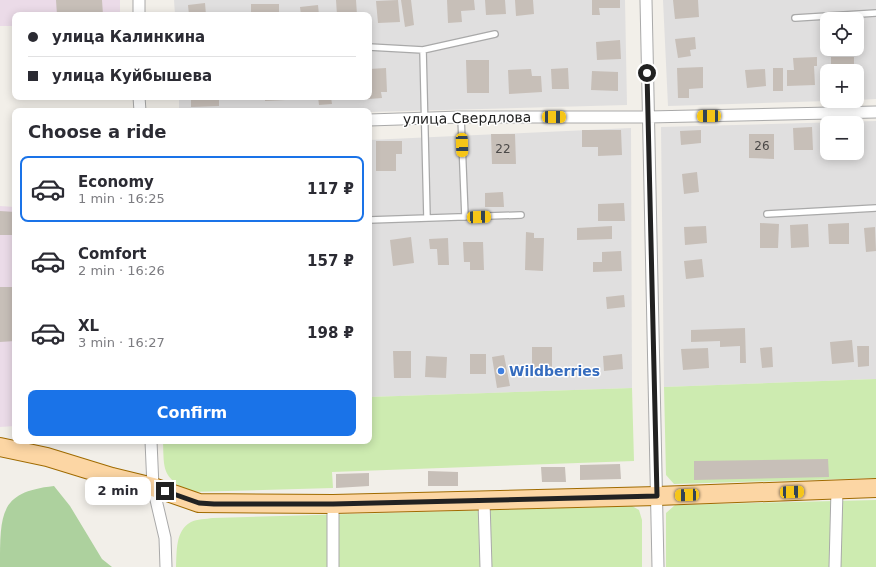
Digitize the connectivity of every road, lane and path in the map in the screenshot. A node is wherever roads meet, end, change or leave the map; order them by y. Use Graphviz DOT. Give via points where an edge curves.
graph roads {
  1 [pos="139,0"];
  2 [pos="646,0"];
  3 [pos="139,12"];
  4 [pos="876,13"];
  5 [pos="795,18"];
  6 [pos="495,34"];
  7 [pos="372,47"];
  8 [pos="424,50"];
  9 [pos="876,112"];
  10 [pos="461,117"];
  11 [pos="648,117"];
  12 [pos="426,118"];
  13 [pos="372,120"];
  14 [pos="876,208"];
  15 [pos="767,214"];
  16 [pos="521,216"];
  17 [pos="465,217"];
  18 [pos="427,218"];
  19 [pos="372,220"];
  20 [pos="151,444"];
  21 [pos="0,447"];
  22 [pos="153,487"];
  23 [pos="876,488"];
  24 [pos="837,490"];
  25 [pos="657,496"];
  26 [pos="484,501"];
  27 [pos="333,504"];
  28 [pos="166,567"];
  29 [pos="333,567"];
  30 [pos="486,567"];
  31 [pos="658,567"];
  32 [pos="835,567"];
  1 -- 3 [label="street"];
  2 -- 11 [label="street"];
  4 -- 5 [label="lane"];
  6 -- 8 [label="lane"];
  7 -- 8 [label="lane"];
  8 -- 12 [label="lane"];
  9 -- 11 [label="street, улица Свердлова"];
  10 -- 11 [label="street, улица Свердлова"];
  10 -- 12 [label="street, улица Свердлова"];
  10 -- 17 [label="lane"];
  11 -- 25 [label="street"];
  12 -- 13 [label="street, улица Свердлова"];
  12 -- 18 [label="lane"];
  14 -- 15 [label="lane"];
  16 -- 17 [label="lane"];
  17 -- 18 [label="lane"];
  18 -- 19 [label="lane"];
  20 -- 22 [label="street"];
  21 -- 22 [label="main road" via="46,456"];
  22 -- 27 [label="main road" via="199,503"];
  22 -- 28 [label="street" via="165,538"];
  23 -- 24 [label="main road"];
  24 -- 25 [label="main road"];
  24 -- 32 [label="street"];
  25 -- 26 [label="main road"];
  25 -- 31 [label="street"];
  26 -- 27 [label="main road"];
  26 -- 30 [label="street"];
  27 -- 29 [label="street"];
}
